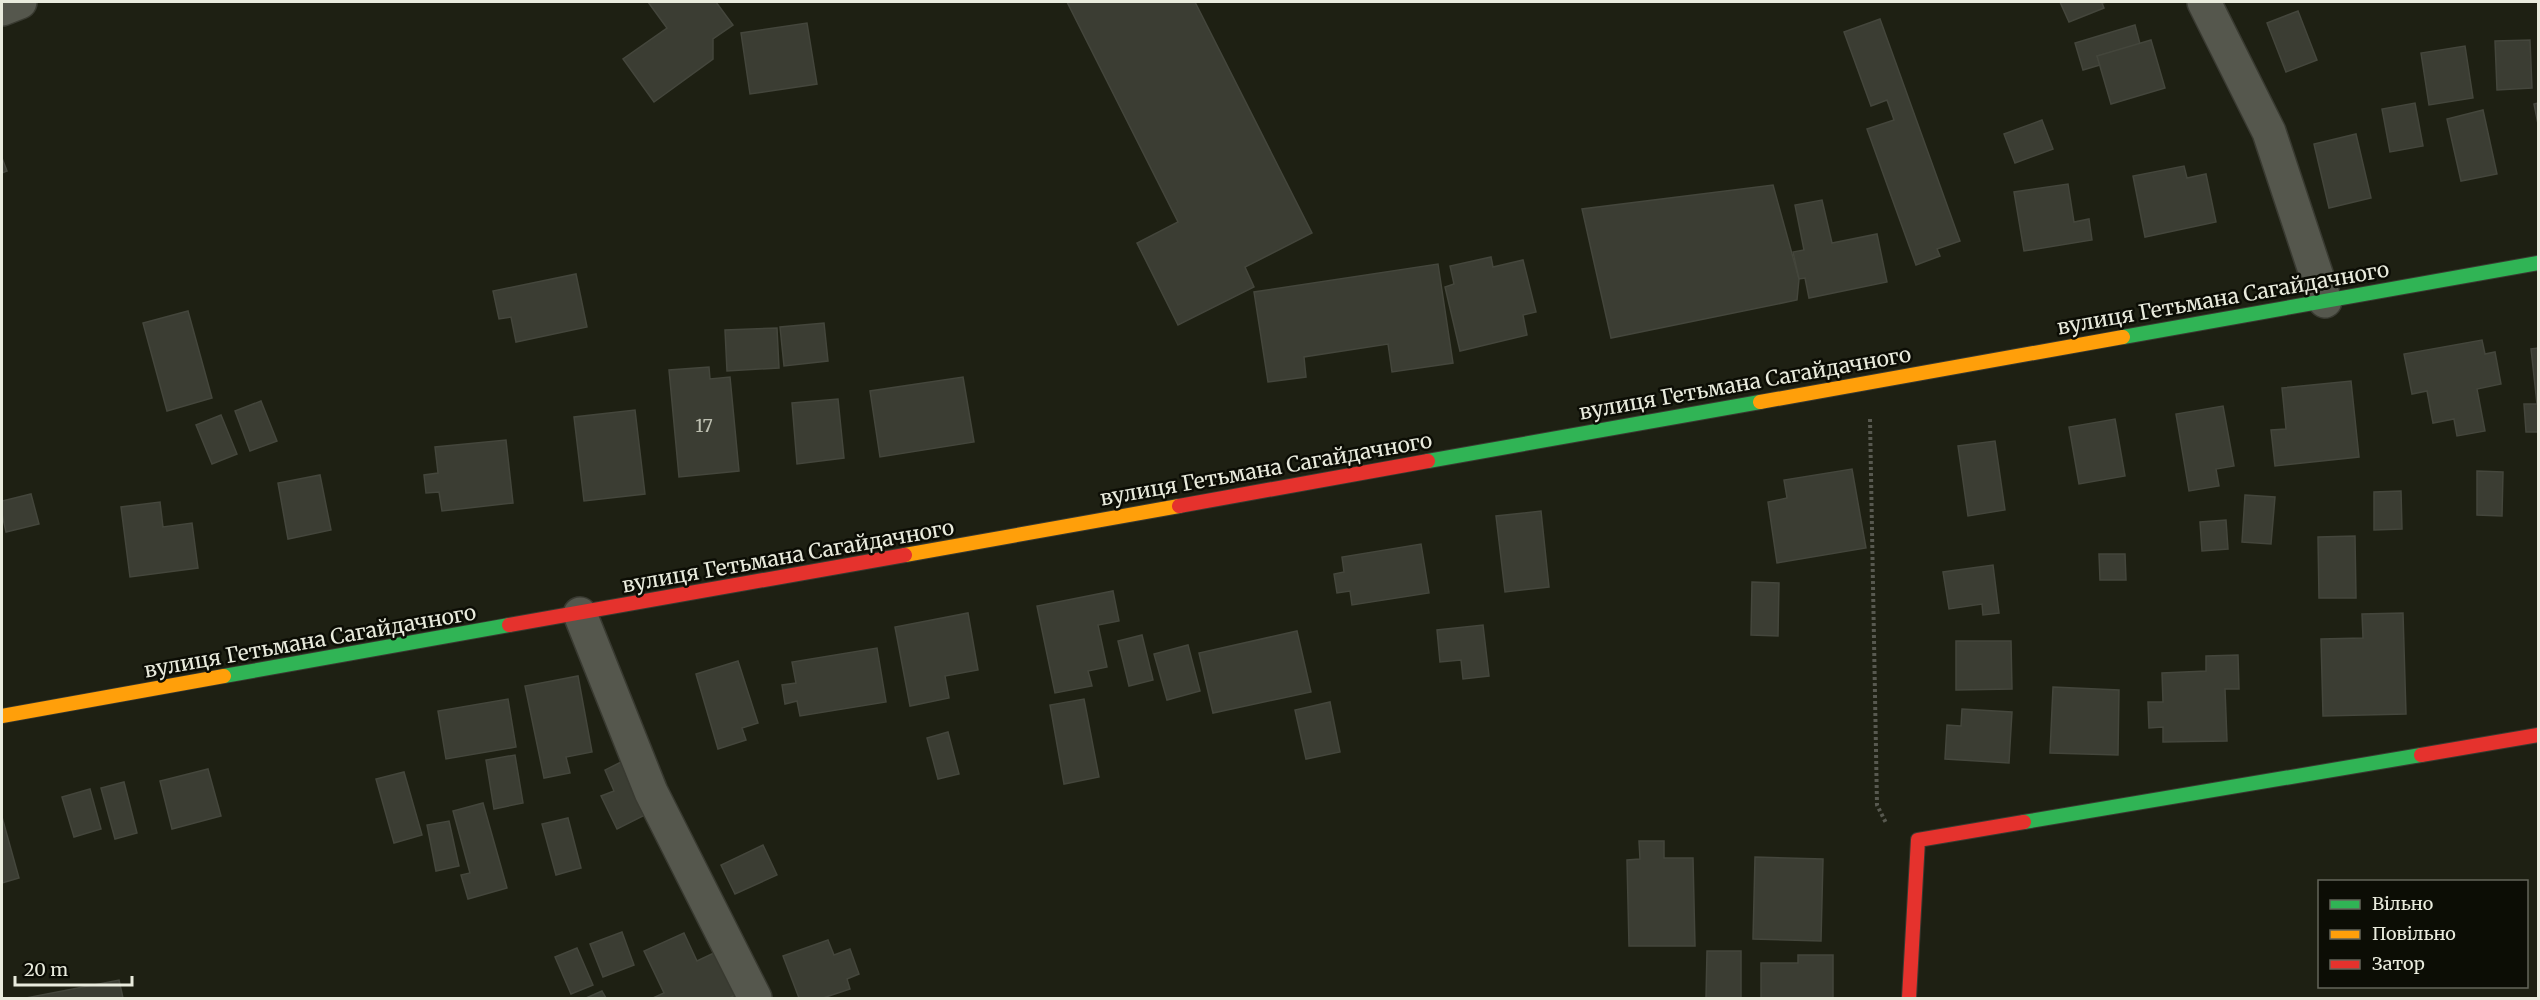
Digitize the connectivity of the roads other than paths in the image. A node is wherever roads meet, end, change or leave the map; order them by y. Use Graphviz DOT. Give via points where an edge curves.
graph roads {
  1 [pos="20,2"];
  2 [pos="2204,2"];
  3 [pos="2,9"];
  4 [pos="2538,263"];
  5 [pos="2325,301"];
  6 [pos="580,614"];
  7 [pos="2,716"];
  8 [pos="2538,735"];
  9 [pos="755,999"];
  10 [pos="1909,999"];
  1 -- 3 [label="street"];
  2 -- 5 [label="street" via="2269,132"];
  4 -- 5 [label="main road, вулиця Гетьмана Сагайдачного"];
  5 -- 6 [label="main road, вулиця Гетьмана Сагайдачного"];
  6 -- 7 [label="main road, вулиця Гетьмана Сагайдачного"];
  6 -- 9 [label="street" via="651,792"];
  8 -- 10 [label="main road" via="1918,840"];
}
